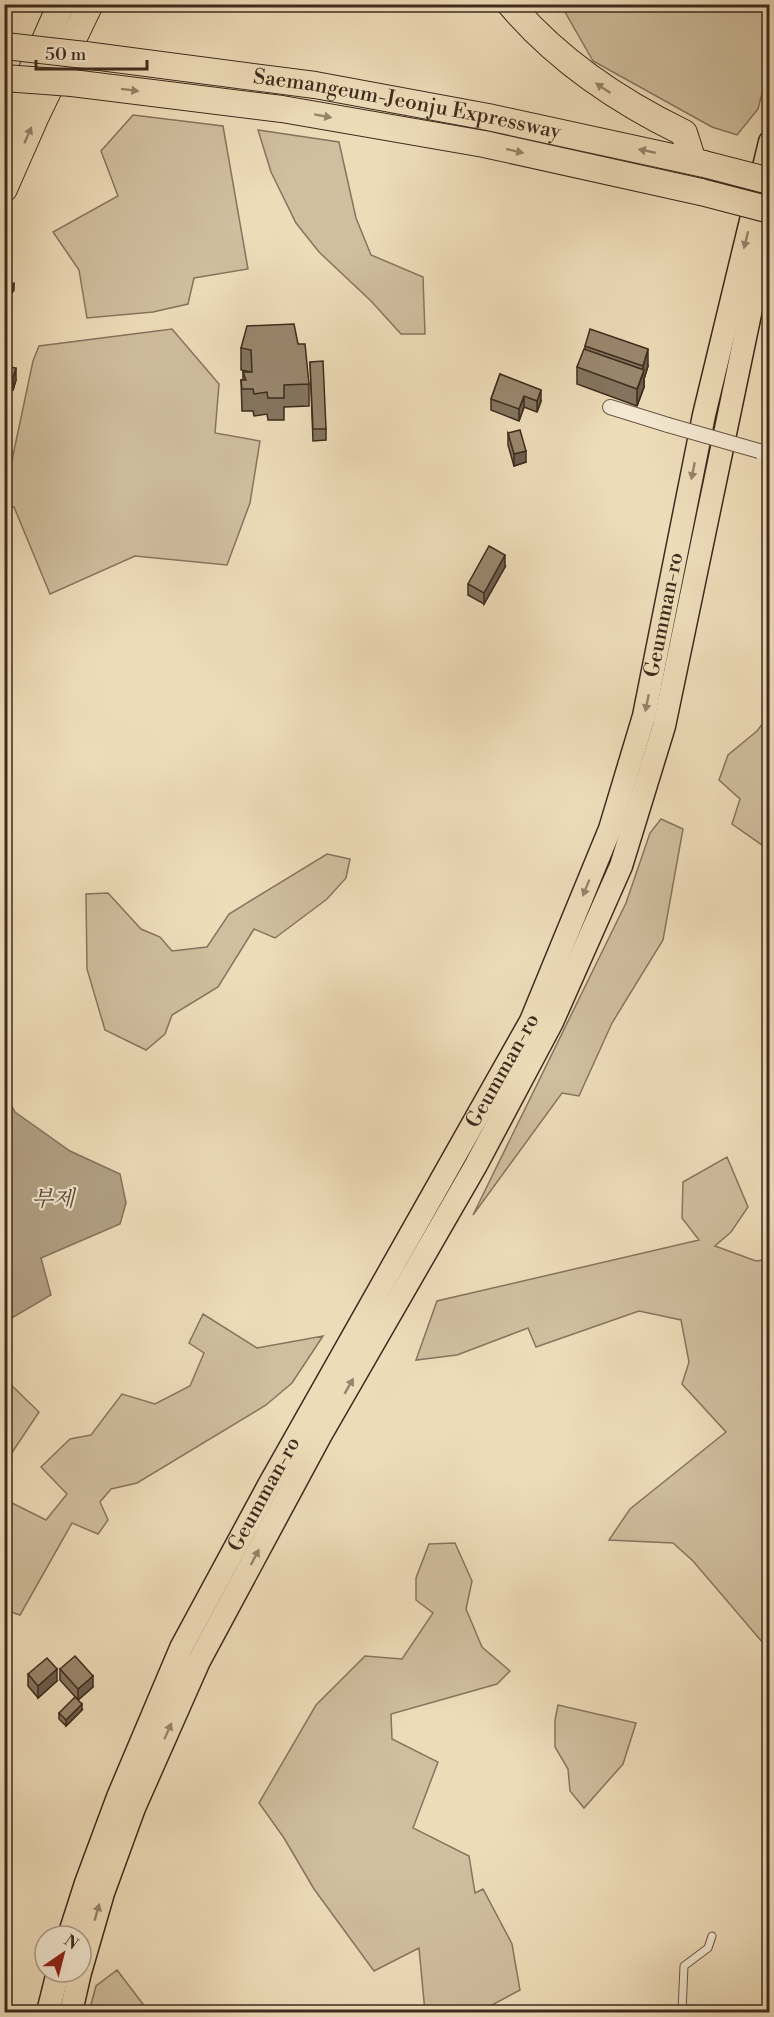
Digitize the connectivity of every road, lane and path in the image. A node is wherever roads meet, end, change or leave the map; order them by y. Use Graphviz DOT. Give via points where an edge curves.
graph roads {
  1 [pos="61,4"];
  2 [pos="90,4"];
  3 [pos="510,4"];
  4 [pos="5,46"];
  5 [pos="4,78"];
  6 [pos="4,133"];
  7 [pos="770,142"];
  8 [pos="699,163"];
  9 [pos="770,181"];
  10 [pos="4,189"];
  11 [pos="770,210"];
  12 [pos="770,218"];
  13 [pos="610,407"];
  14 [pos="764,452"];
  15 [pos="73,1924"];
  16 [pos="93,1926"];
  17 [pos="712,1936"];
  18 [pos="55,1984"];
  19 [pos="77,1984"];
  20 [pos="48,2013"];
  21 [pos="72,2013"];
  22 [pos="682,2013"];
  1 -- 6 [label="highway"];
  10 -- 2 [label="highway, one-way"];
  8 -- 3 [label="highway, one-way" via="684,133 602,88 562,58"];
  8 -- 4 [label="highway, Saemangeum-Jeonju Expressway, one-way, bridge" via="488,117 315,85"];
  5 -- 11 [label="highway, Saemangeum-Jeonju Expressway, one-way, bridge" via="282,109 450,138"];
  7 -- 15 [label="highway, Geumman-ro, one-way" via="704,415 644,716 610,830 531,1021 181,1648 118,1797"];
  8 -- 9 [label="highway, Saemangeum-Jeonju Expressway, bridge"];
  16 -- 12 [label="highway, Geumman-ro, one-way" via="134,1808 199,1660 320,1436 476,1165 552,1022 621,866 664,726"];
  13 -- 14 [label="street, bridge"];
  17 -- 22 [label="lane" via="708,1948 684,1966"];
  18 -- 20 [label="highway"];
  19 -- 21 [label="highway, Geumman-ro"];
}
